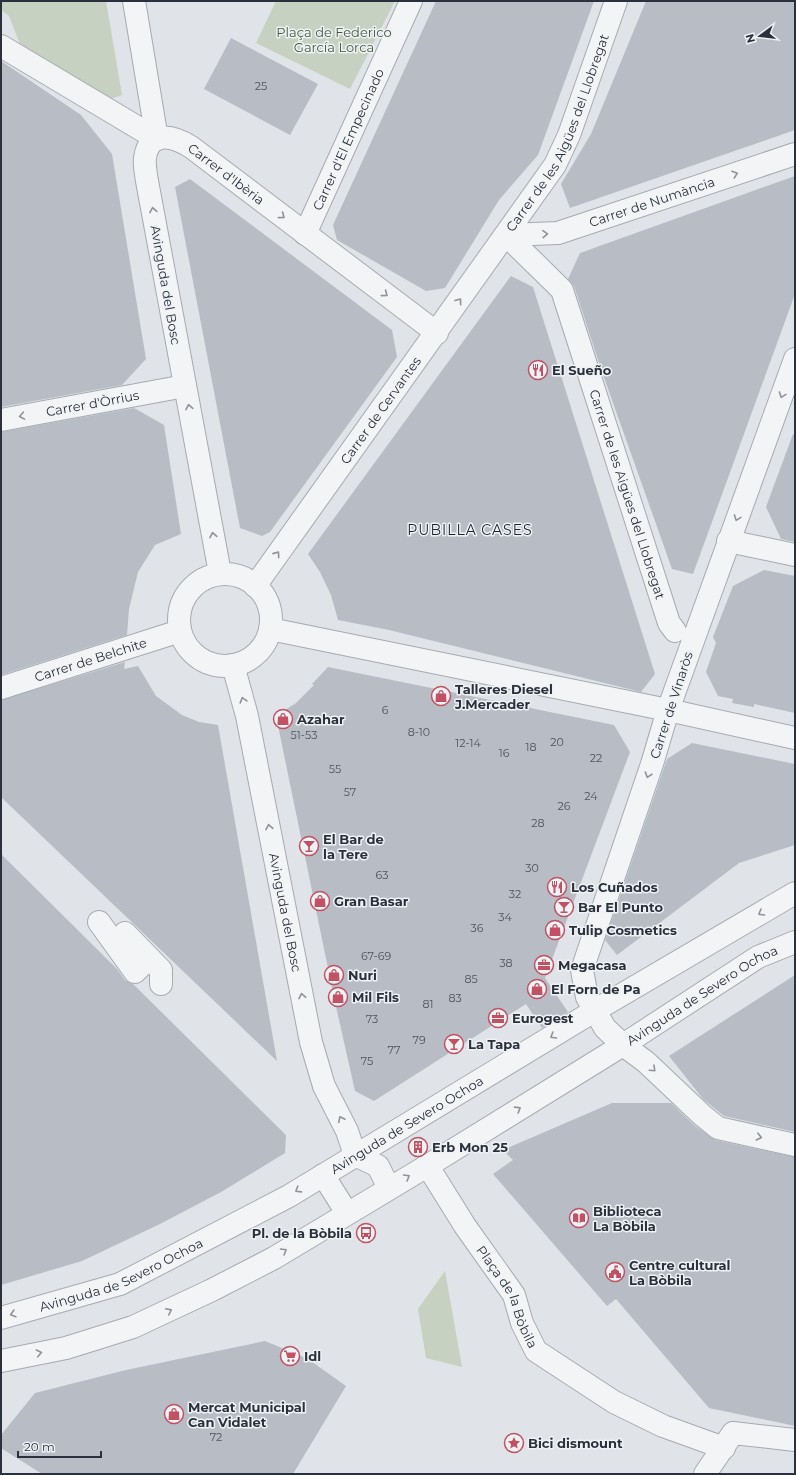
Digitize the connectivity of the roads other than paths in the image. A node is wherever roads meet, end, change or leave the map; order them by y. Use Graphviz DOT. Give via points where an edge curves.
graph roads {
  1 [pos="134,1"];
  2 [pos="411,1"];
  3 [pos="616,1"];
  4 [pos="1,46"];
  5 [pos="157,139"];
  6 [pos="795,154"];
  7 [pos="305,234"];
  8 [pos="506,235"];
  9 [pos="437,333"];
  10 [pos="795,359"];
  11 [pos="185,386"];
  12 [pos="1,420"];
  13 [pos="728,541"];
  14 [pos="795,554"];
  15 [pos="220,573"];
  16 [pos="255,586"];
  17 [pos="270,629"];
  18 [pos="180,631"];
  19 [pos="675,631"];
  20 [pos="233,665"];
  21 [pos="1,688"];
  22 [pos="668,710"];
  23 [pos="795,738"];
  24 [pos="795,893"];
  25 [pos="99,922"];
  26 [pos="795,942"];
  27 [pos="161,984"];
  28 [pos="594,1011"];
  29 [pos="623,1045"];
  30 [pos="795,1145"];
  31 [pos="355,1155"];
  32 [pos="427,1165"];
  33 [pos="323,1175"];
  34 [pos="389,1188"];
  35 [pos="347,1213"];
  36 [pos="1,1318"];
  37 [pos="1,1361"];
  38 [pos="728,1440"];
  39 [pos="795,1440"];
  40 [pos="705,1474"];
  1 -- 5 [label="street"];
  2 -- 7 [label="street, Carrer d'El Empecinado"];
  3 -- 8 [label="street, Carrer de les Aigües del Llobregat" via="569,135 555,165"];
  4 -- 5 [label="street, Carrer d'Ibèria"];
  5 -- 7 [label="street, Carrer d'Ibèria, one-way" via="173,138 192,147"];
  11 -- 5 [label="street, Avinguda del Bosc, one-way" via="145,160 149,147"];
  8 -- 6 [label="street, Carrer de Numància, one-way" via="558,233"];
  7 -- 9 [label="street, Carrer d'Ibèria, one-way"];
  9 -- 8 [label="street, Carrer de Cervantes, one-way"];
  8 -- 19 [label="street, Carrer de les Aigües del Llobregat" via="562,290 669,623"];
  16 -- 9 [label="street, Carrer de Cervantes, one-way"];
  10 -- 13 [label="street, Carrer de Vinaròs, one-way"];
  11 -- 12 [label="street, Carrer d'Òrrius, one-way"];
  15 -- 11 [label="street, Avinguda del Bosc, one-way"];
  13 -- 14 [label="street"];
  13 -- 22 [label="street, Carrer de Vinaròs"];
  15 -- 16 [label="street" via="230,573"];
  15 -- 18 [label="street" via="195,584 184,598 179,614"];
  16 -- 17 [label="street" via="264,598 270,613"];
  17 -- 20 [label="street" via="257,653"];
  17 -- 22 [label="street"];
  18 -- 20 [label="street" via="187,647 199,658 215,665"];
  18 -- 21 [label="street, Carrer de Belchite"];
  31 -- 20 [label="street, Avinguda del Bosc, one-way" via="324,1086 311,1042 247,716"];
  22 -- 23 [label="street"];
  22 -- 28 [label="street, Carrer de Vinaròs, one-way" via="582,970 587,997"];
  24 -- 28 [label="street, Avinguda de Severo Ochoa, one-way"];
  25 -- 27 [label="street" via="135,972 141,966 121,938 125,932 161,970"];
  26 -- 29 [label="street, Avinguda de Severo Ochoa" via="758,957"];
  28 -- 29 [label="street, Carrer de Vinaròs" via="605,1028"];
  28 -- 31 [label="street, Avinguda de Severo Ochoa, one-way"];
  29 -- 30 [label="street, Carrer de Vinaròs, one-way" via="646,1062 718,1128"];
  32 -- 29 [label="street, Avinguda de Severo Ochoa, one-way"];
  31 -- 33 [label="street, Avinguda de Severo Ochoa"];
  31 -- 34 [label="street" via="378,1166"];
  34 -- 32 [label="street, Avinguda de Severo Ochoa, one-way"];
  32 -- 38 [label="street, Plaça de la Bòbila" via="465,1226 514,1294 522,1323 536,1351 614,1402 663,1426"];
  33 -- 35 [label="street"];
  33 -- 36 [label="street, Avinguda de Severo Ochoa, one-way" via="289,1196 120,1284"];
  34 -- 35 [label="street, Avinguda de Severo Ochoa"];
  37 -- 35 [label="street, Avinguda de Severo Ochoa, one-way" via="66,1348 134,1327 251,1270"];
  38 -- 39 [label="street, Plaça de la Bòbila"];
  38 -- 40 [label="street"];
}
